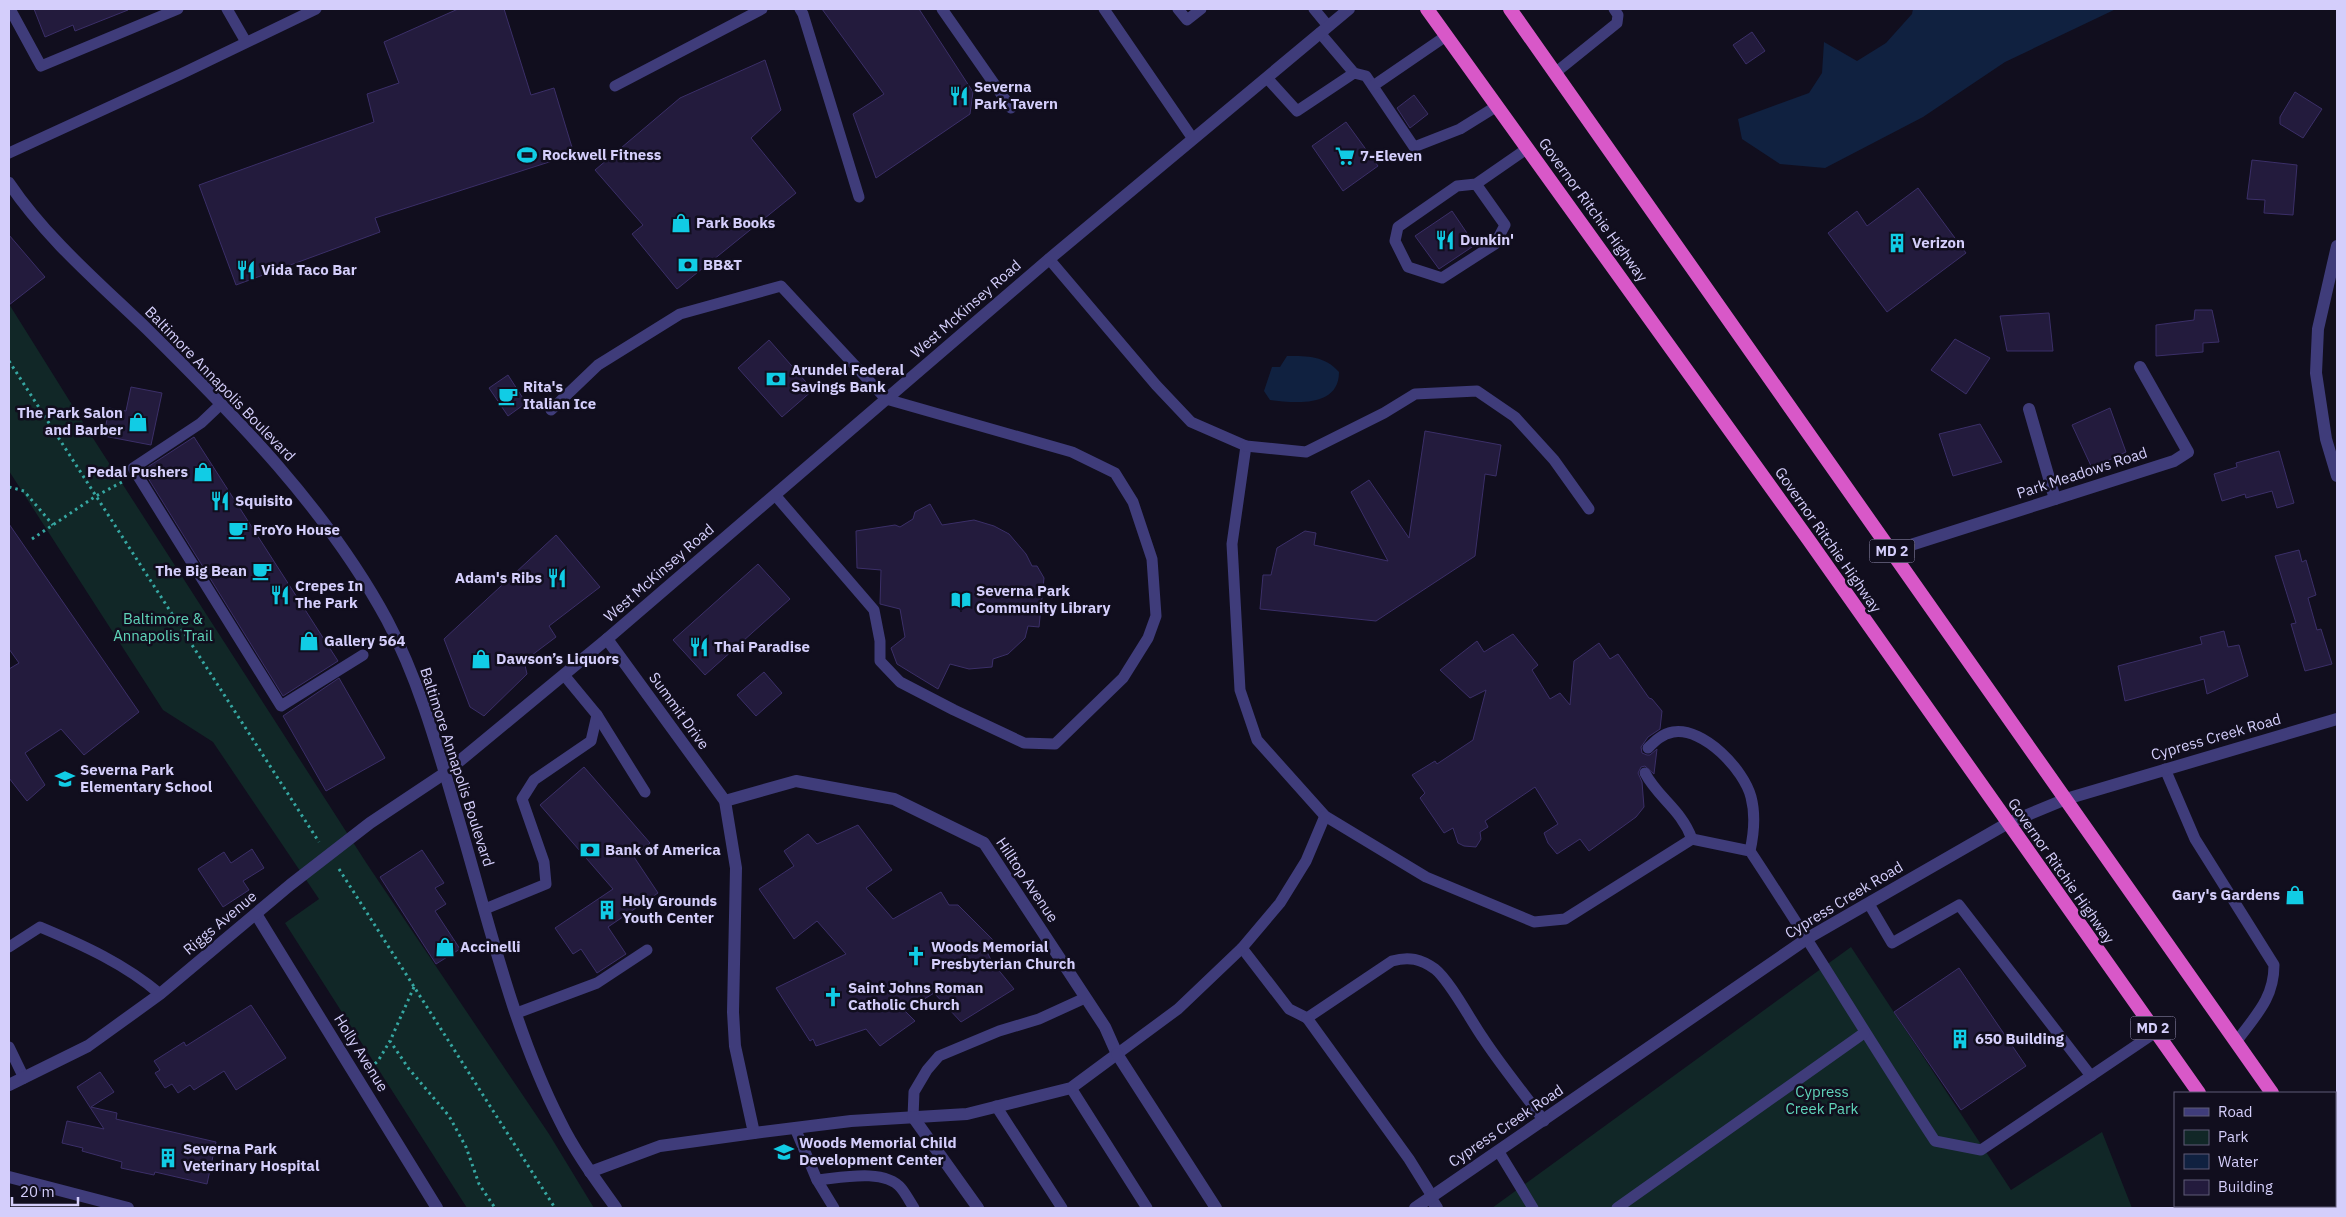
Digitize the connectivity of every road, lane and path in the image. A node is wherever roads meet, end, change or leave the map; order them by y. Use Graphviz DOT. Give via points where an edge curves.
graph roads {
  1 [pos="178,9"];
  2 [pos="227,9"];
  3 [pos="316,9"];
  4 [pos="762,9"];
  5 [pos="800,9"];
  6 [pos="942,9"];
  7 [pos="1104,9"];
  8 [pos="1178,9"];
  9 [pos="1201,9"];
  10 [pos="1314,9"];
  11 [pos="1349,9"];
  12 [pos="1427,9"];
  13 [pos="1510,9"];
  14 [pos="1614,9"];
  15 [pos="11,10"];
  16 [pos="1324,30"];
  17 [pos="1446,36"];
  18 [pos="246,42"];
  19 [pos="1354,73"];
  20 [pos="1555,73"];
  21 [pos="1267,78"];
  22 [pos="615,86"];
  23 [pos="1373,86"];
  24 [pos="1497,106"];
  25 [pos="1011,108"];
  26 [pos="1193,139"];
  27 [pos="1528,148"];
  28 [pos="9,153"];
  29 [pos="9,183"];
  30 [pos="1476,184"];
  31 [pos="859,197"];
  32 [pos="2337,246"];
  33 [pos="1049,258"];
  34 [pos="9,361"];
  35 [pos="2140,367"];
  36 [pos="886,400"];
  37 [pos="221,404"];
  38 [pos="2029,409"];
  39 [pos="551,410"];
  40 [pos="1246,446"];
  41 [pos="2337,476"];
  42 [pos="126,480"];
  43 [pos="9,487"];
  44 [pos="775,495"];
  45 [pos="96,496"];
  46 [pos="2055,499"];
  47 [pos="1589,509"];
  48 [pos="53,525"];
  49 [pos="32,539"];
  50 [pos="1892,551"];
  51 [pos="607,639"];
  52 [pos="363,655"];
  53 [pos="564,675"];
  54 [pos="597,715"];
  55 [pos="2337,719"];
  56 [pos="1648,748"];
  57 [pos="2165,768"];
  58 [pos="445,772"];
  59 [pos="1645,772"];
  60 [pos="645,792"];
  61 [pos="2066,799"];
  62 [pos="725,801"];
  63 [pos="1325,816"];
  64 [pos="2008,823"];
  65 [pos="1692,839"];
  66 [pos="1750,851"];
  67 [pos="329,855"];
  68 [pos="1869,904"];
  69 [pos="485,910"];
  70 [pos="256,914"];
  71 [pos="1808,938"];
  72 [pos="9,947"];
  73 [pos="1242,948"];
  74 [pos="646,950"];
  75 [pos="414,987"];
  76 [pos="160,994"];
  77 [pos="1085,998"];
  78 [pos="517,1013"];
  79 [pos="1307,1018"];
  80 [pos="2156,1032"];
  81 [pos="1864,1033"];
  82 [pos="390,1041"];
  83 [pos="2236,1042"];
  84 [pos="9,1047"];
  85 [pos="1117,1054"];
  86 [pos="2091,1076"];
  87 [pos="24,1078"];
  88 [pos="358,1079"];
  89 [pos="9,1085"];
  90 [pos="1071,1088"];
  91 [pos="2198,1092"];
  92 [pos="2271,1092"];
  93 [pos="996,1106"];
  94 [pos="914,1117"];
  95 [pos="1544,1121"];
  96 [pos="795,1128"];
  97 [pos="754,1133"];
  98 [pos="1499,1152"];
  99 [pos="590,1172"];
  100 [pos="9,1177"];
  101 [pos="817,1180"];
  102 [pos="1431,1196"];
  103 [pos="128,1208"];
  104 [pos="437,1208"];
  105 [pos="495,1208"];
  106 [pos="555,1208"];
  107 [pos="616,1208"];
  108 [pos="834,1208"];
  109 [pos="914,1208"];
  110 [pos="978,1208"];
  111 [pos="1062,1208"];
  112 [pos="1147,1208"];
  113 [pos="1216,1208"];
  114 [pos="1415,1208"];
  115 [pos="1437,1208"];
  116 [pos="1533,1208"];
  117 [pos="1617,1208"];
  1 -- 15 [label="lane" via="41,66"];
  2 -- 18 [label="lane"];
  3 -- 18 [label="lane"];
  4 -- 22 [label="lane"];
  5 -- 31 [label="lane"];
  6 -- 25 [label="lane"];
  7 -- 26 [label="lane"];
  8 -- 9 [label="lane" via="1187,20"];
  10 -- 16 [label="lane"];
  11 -- 16 [label="street, West McKinsey Road"];
  12 -- 17 [label="highway, Governor Ritchie Highway / MD 2"];
  13 -- 20 [label="highway, MD 2"];
  14 -- 20 [label="lane" via="1618,15 1617,23"];
  16 -- 19 [label="lane"];
  16 -- 21 [label="street, West McKinsey Road"];
  17 -- 23 [label="lane"];
  17 -- 24 [label="highway, Governor Ritchie Highway / MD 2"];
  18 -- 28 [label="lane"];
  19 -- 21 [label="lane" via="1296,111"];
  19 -- 23 [label="lane" via="1366,76"];
  20 -- 50 [label="highway, MD 2"];
  21 -- 26 [label="street, West McKinsey Road"];
  23 -- 24 [label="lane" via="1414,147 1460,129"];
  24 -- 27 [label="highway, Governor Ritchie Highway / MD 2"];
  26 -- 33 [label="street, West McKinsey Road"];
  27 -- 30 [label="lane"];
  27 -- 64 [label="highway, Governor Ritchie Highway / MD 2"];
  29 -- 37 [label="street, Baltimore Annapolis Boulevard" via="67,252"];
  30 -- 30 [label="lane" via="1457,186 1398,227 1395,241 1408,267 1442,278 1495,244 1504,225"];
  32 -- 41 [label="street" via="2318,329 2316,373 2326,439"];
  33 -- 36 [label="street, West McKinsey Road"];
  33 -- 40 [label="lane" via="1191,422"];
  34 -- 45 [label="path"];
  35 -- 46 [label="street, Park Meadows Road" via="2188,452 2174,461"];
  36 -- 39 [label="lane" via="781,286 680,314 598,365"];
  36 -- 44 [label="street, West McKinsey Road"];
  36 -- 44 [label="lane" via="1072,452 1115,473 1133,502 1152,559 1156,616 1148,638 1123,678 1055,744 1024,743 900,682 880,661 874,610"];
  37 -- 52 [label="lane" via="202,423 133,468 281,706"];
  37 -- 58 [label="street, Baltimore Annapolis Boulevard" via="311,507 365,581 411,675"];
  38 -- 46 [label="street"];
  40 -- 47 [label="lane" via="1306,452 1415,394 1478,391 1515,417 1554,460"];
  40 -- 63 [label="lane" via="1232,544 1240,690 1257,740"];
  42 -- 45 [label="path"];
  43 -- 48 [label="path" via="24,491"];
  44 -- 51 [label="street, West McKinsey Road"];
  45 -- 48 [label="path"];
  45 -- 67 [label="path"];
  46 -- 50 [label="street, Park Meadows Road"];
  48 -- 49 [label="path"];
  50 -- 61 [label="highway, MD 2"];
  51 -- 53 [label="street, West McKinsey Road"];
  51 -- 62 [label="street, Summit Drive"];
  53 -- 54 [label="lane"];
  53 -- 58 [label="street, West McKinsey Road"];
  54 -- 60 [label="lane"];
  54 -- 69 [label="lane" via="591,741 534,780 522,799 544,862 546,884"];
  55 -- 57 [label="street, Cypress Creek Road"];
  56 -- 66 [label="lane" via="1658,738 1673,732 1689,733 1725,756 1736,768 1751,796 1755,816"];
  57 -- 61 [label="street, Cypress Creek Road"];
  57 -- 83 [label="lane" via="2195,839 2274,965 2274,982 2267,1000"];
  58 -- 67 [label="street, Riggs Avenue"];
  58 -- 69 [label="street, Baltimore Annapolis Boulevard"];
  59 -- 65 [label="lane" via="1687,827"];
  61 -- 64 [label="street, Cypress Creek Road"];
  61 -- 83 [label="highway, MD 2"];
  62 -- 77 [label="street, Hilltop Avenue" via="796,781 894,799 984,843"];
  62 -- 97 [label="street" via="736,868 735,1046"];
  63 -- 65 [label="lane" via="1426,877 1534,922 1565,919"];
  63 -- 73 [label="lane" via="1306,861 1280,903"];
  64 -- 68 [label="street, Cypress Creek Road"];
  64 -- 80 [label="highway, Governor Ritchie Highway / MD 2"];
  65 -- 66 [label="lane"];
  66 -- 71 [label="lane"];
  67 -- 70 [label="street, Riggs Avenue"];
  67 -- 75 [label="path"];
  68 -- 71 [label="street, Cypress Creek Road"];
  68 -- 86 [label="lane" via="1892,943 1959,905"];
  69 -- 78 [label="street, Baltimore Annapolis Boulevard"];
  70 -- 76 [label="street, Riggs Avenue"];
  70 -- 88 [label="street, Holly Avenue"];
  71 -- 81 [label="lane"];
  71 -- 95 [label="street, Cypress Creek Road"];
  72 -- 76 [label="lane" via="40,927 83,945 136,974"];
  73 -- 79 [label="lane" via="1289,1010"];
  73 -- 85 [label="lane" via="1178,1010"];
  74 -- 78 [label="lane" via="597,983"];
  75 -- 82 [label="path"];
  75 -- 106 [label="path"];
  76 -- 87 [label="street, Riggs Avenue" via="88,1046"];
  77 -- 85 [label="street, Hilltop Avenue" via="1105,1027"];
  77 -- 94 [label="lane" via="1039,1019 999,1031 939,1056 914,1092"];
  78 -- 99 [label="street, Baltimore Annapolis Boulevard" via="560,1122"];
  79 -- 95 [label="lane" via="1392,961 1414,958 1437,971"];
  79 -- 102 [label="lane" via="1409,1159"];
  80 -- 86 [label="lane"];
  80 -- 91 [label="highway, Governor Ritchie Highway / MD 2"];
  81 -- 86 [label="lane" via="1935,1141 1981,1150"];
  81 -- 117 [label="lane"];
  82 -- 88 [label="path" via="378,1061"];
  82 -- 105 [label="path" via="449,1116 466,1147 479,1184"];
  83 -- 92 [label="highway, MD 2"];
  84 -- 87 [label="lane"];
  85 -- 90 [label="street"];
  85 -- 113 [label="street, Hilltop Avenue"];
  87 -- 89 [label="street, Riggs Avenue"];
  88 -- 104 [label="street, Holly Avenue"];
  90 -- 93 [label="street"];
  90 -- 112 [label="lane"];
  93 -- 94 [label="street" via="967,1114"];
  93 -- 111 [label="lane"];
  94 -- 96 [label="street"];
  94 -- 110 [label="street"];
  95 -- 98 [label="street, Cypress Creek Road"];
  96 -- 97 [label="street"];
  96 -- 101 [label="lane"];
  97 -- 99 [label="street" via="660,1146"];
  98 -- 102 [label="street, Cypress Creek Road"];
  98 -- 116 [label="lane"];
  99 -- 107 [label="street, Baltimore Annapolis Boulevard"];
  100 -- 103 [label="street"];
  101 -- 108 [label="lane"];
  101 -- 109 [label="lane" via="859,1176 891,1180 901,1187"];
  102 -- 114 [label="street, Cypress Creek Road"];
  102 -- 115 [label="street"];
}
